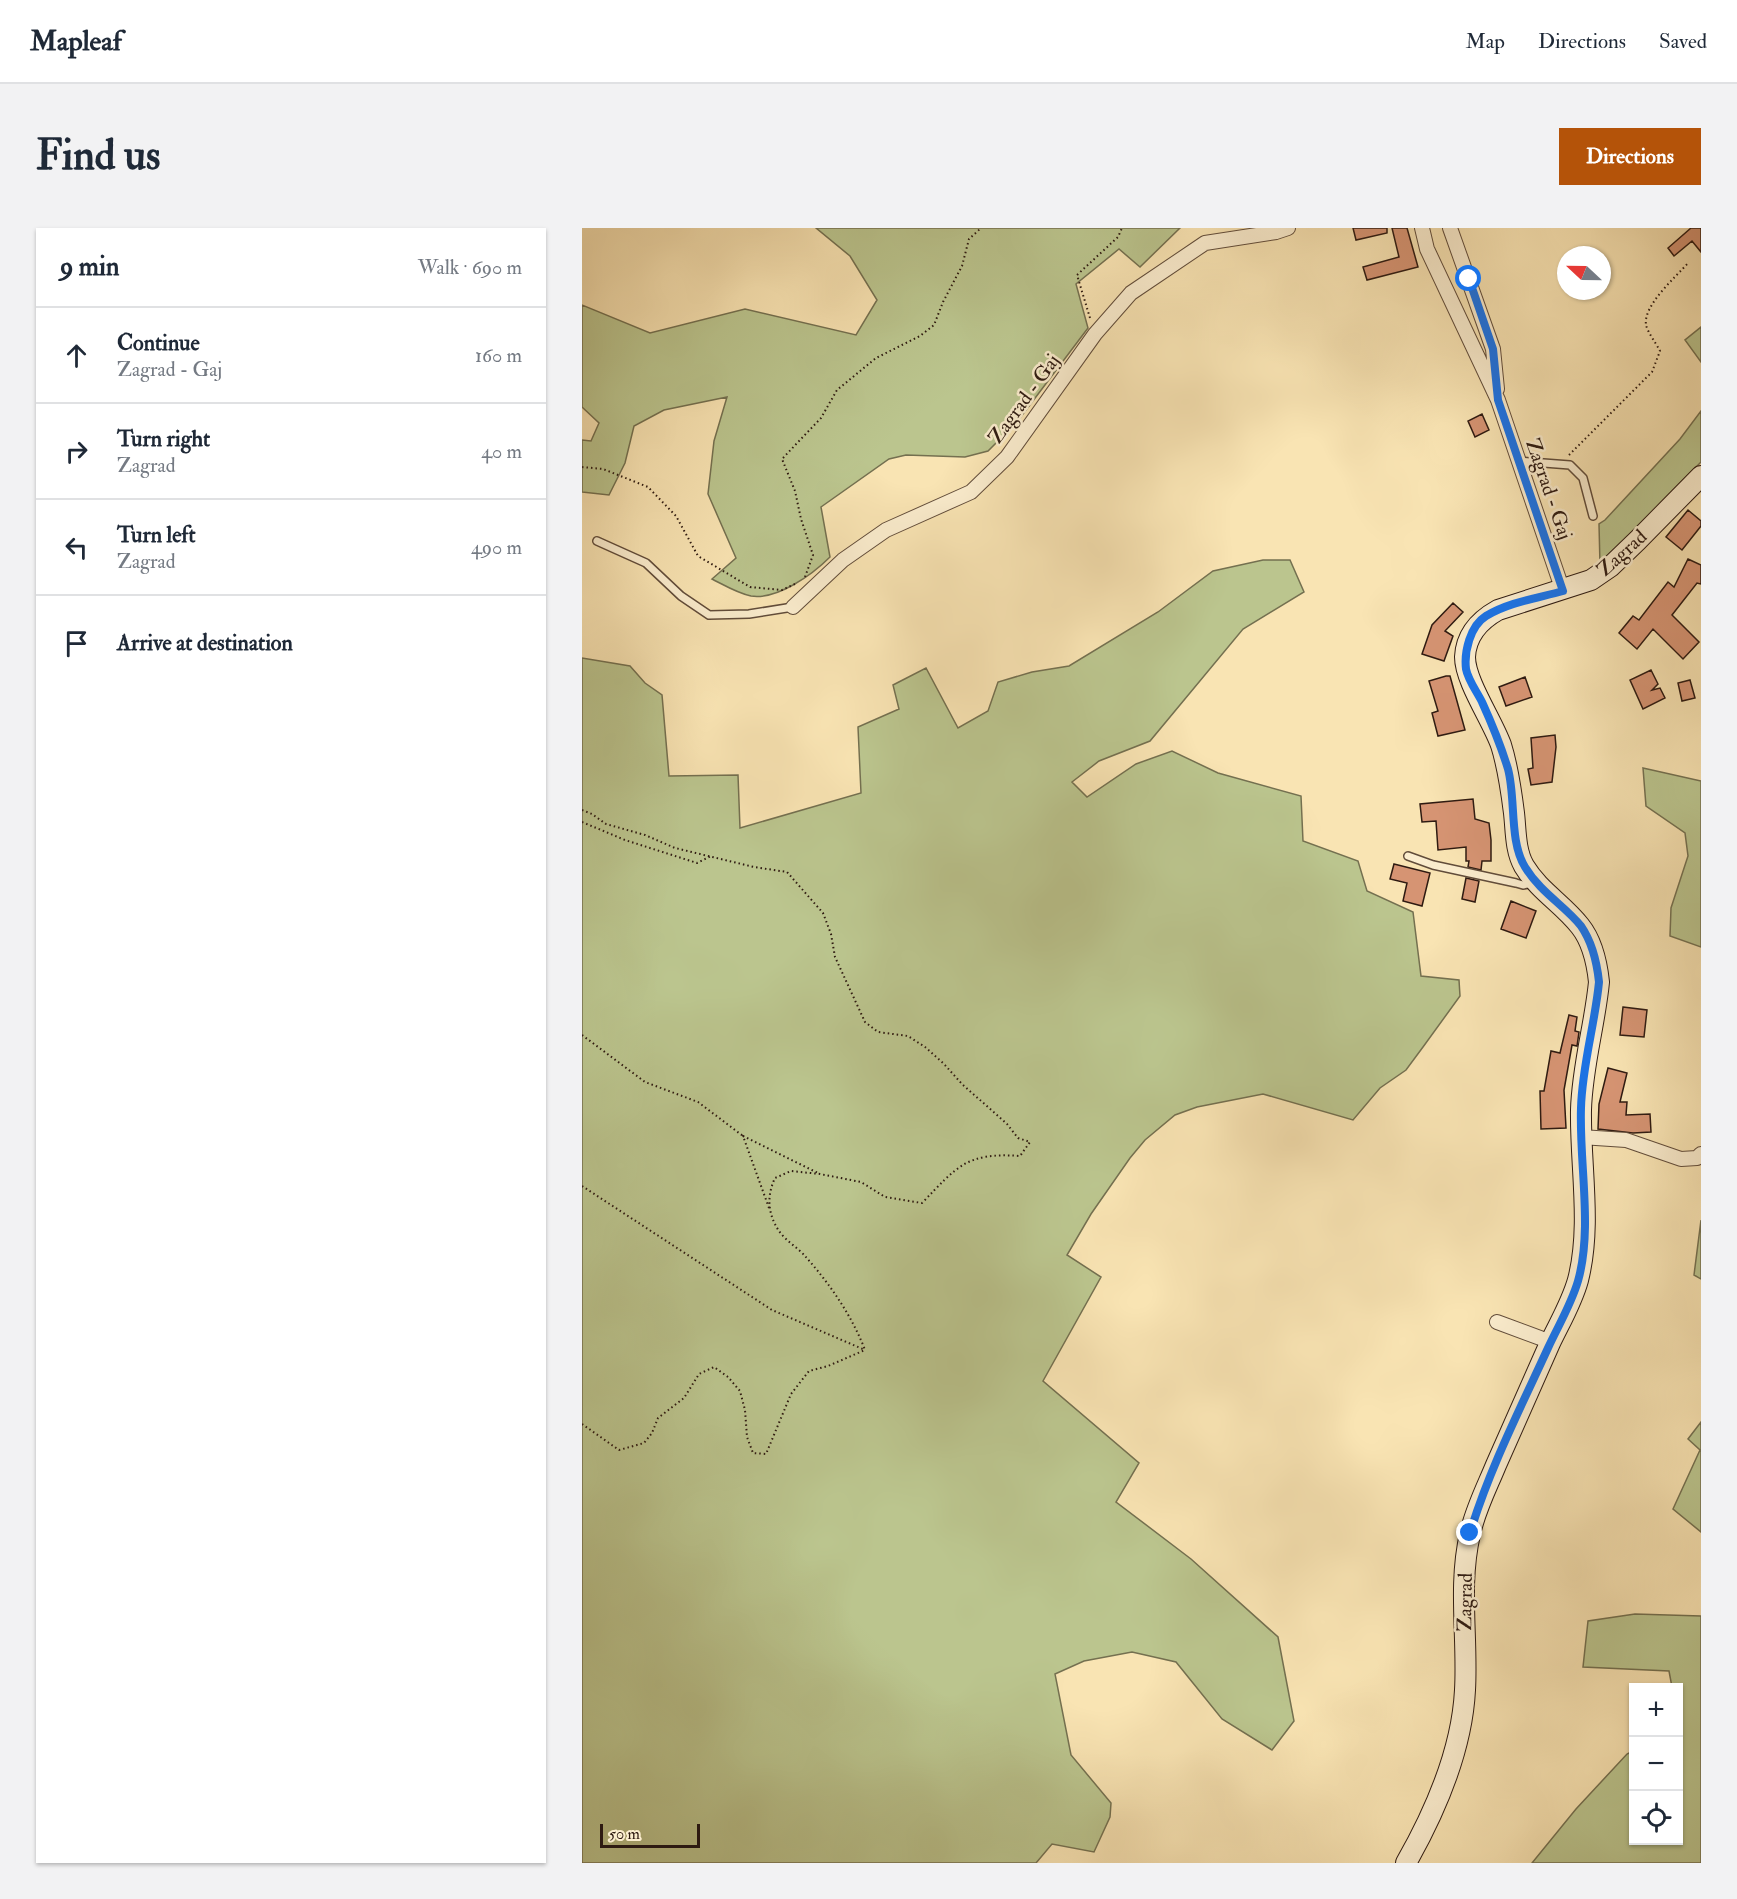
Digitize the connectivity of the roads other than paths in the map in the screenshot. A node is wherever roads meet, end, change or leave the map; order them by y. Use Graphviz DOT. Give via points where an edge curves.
graph roads {
  1 [pos="1288,228"];
  2 [pos="1422,228"];
  3 [pos="1450,228"];
  4 [pos="1498,400"];
  5 [pos="1519,461"];
  6 [pos="1701,476"];
  7 [pos="1593,516"];
  8 [pos="597,541"];
  9 [pos="1563,591"];
  10 [pos="793,607"];
  11 [pos="1408,856"];
  12 [pos="1536,882"];
  13 [pos="1581,1137"];
  14 [pos="1701,1154"];
  15 [pos="1497,1322"];
  16 [pos="1551,1342"];
  17 [pos="1406,1863"];
  1 -- 10 [label="street, Zagrad - Gaj" via="1205,243 1131,294 1095,334 1007,457 970,492 886,530 843,561"];
  2 -- 4 [label="street, Zagrad - Gaj" via="1427,249"];
  3 -- 4 [label="street, Zagrad - Gaj" via="1493,349"];
  4 -- 5 [label="street, Zagrad - Gaj"];
  5 -- 7 [label="lane" via="1570,465 1583,478"];
  5 -- 9 [label="street, Zagrad - Gaj"];
  6 -- 9 [label="main road, Zagrad" via="1610,567"];
  8 -- 10 [label="lane" via="646,563 681,596 709,615"];
  9 -- 12 [label="main road, Zagrad" via="1483,618 1465,654 1466,672 1500,743 1509,772 1517,849"];
  11 -- 12 [label="lane" via="1433,866 1516,884"];
  12 -- 13 [label="main road, Zagrad" via="1581,927 1598,966"];
  13 -- 14 [label="street" via="1626,1140 1681,1159"];
  13 -- 16 [label="main road, Zagrad" via="1583,1257 1569,1306"];
  15 -- 16 [label="street"];
  16 -- 17 [label="main road, Zagrad" via="1470,1533 1463,1593 1462,1718 1456,1746 1425,1830"];
}
